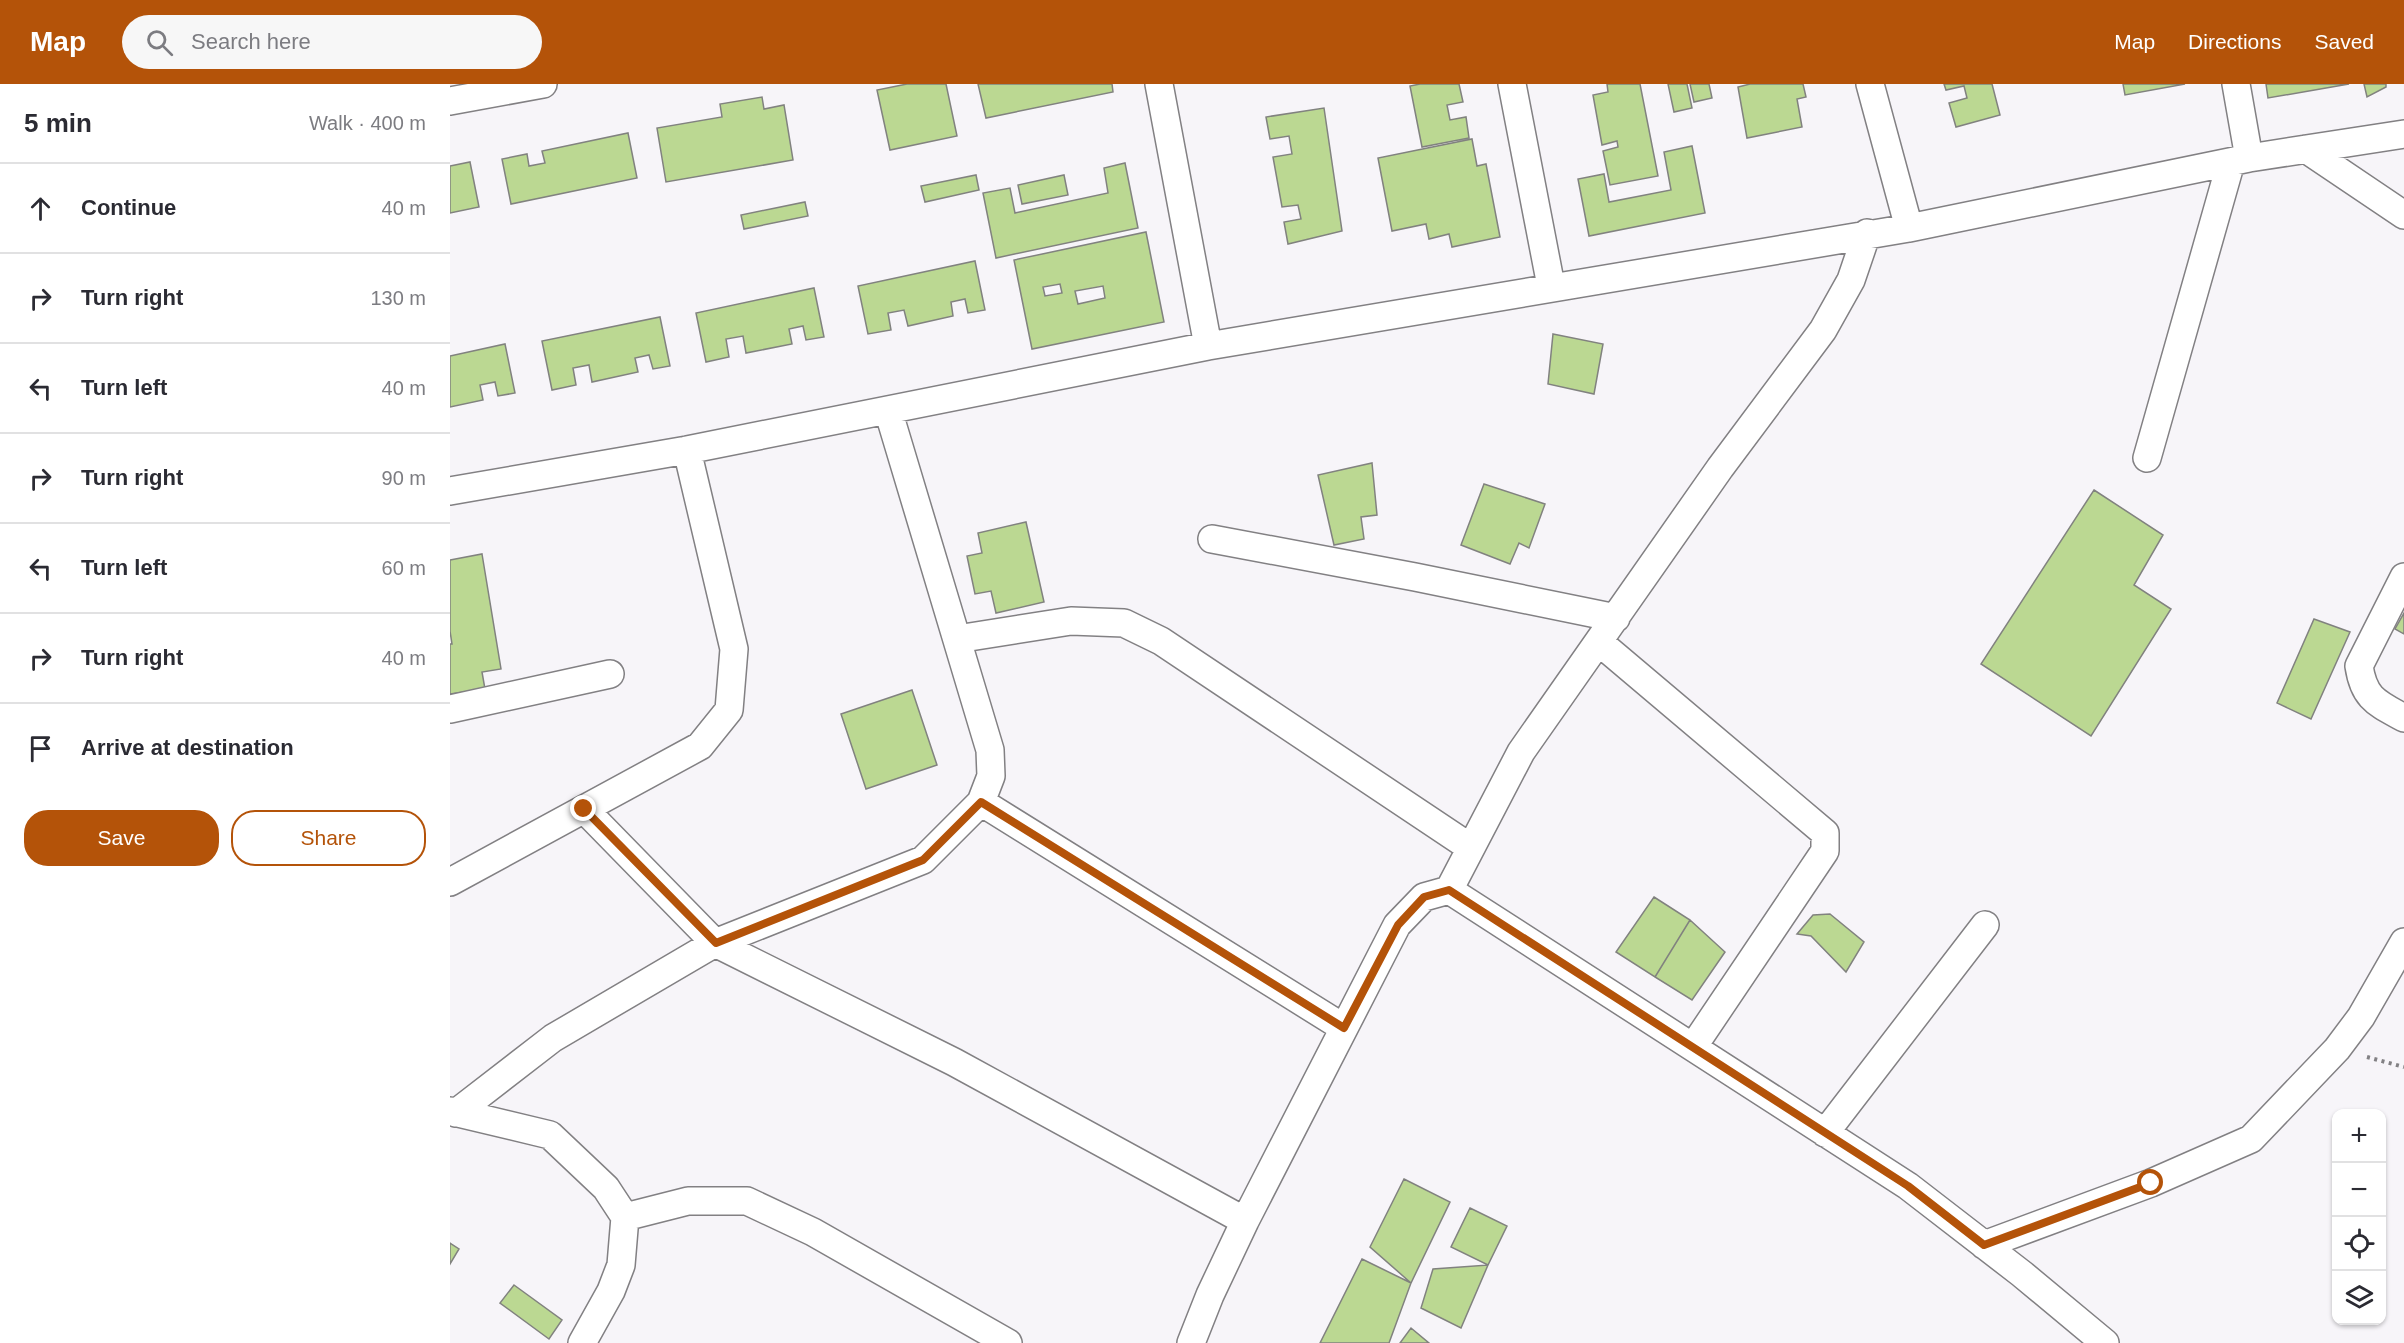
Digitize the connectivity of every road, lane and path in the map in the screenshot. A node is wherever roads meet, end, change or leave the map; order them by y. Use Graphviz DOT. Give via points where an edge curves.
graph roads {
  1 [pos="543,84"];
  2 [pos="1159,84"];
  3 [pos="1512,84"];
  4 [pos="1870,84"];
  5 [pos="2236,84"];
  6 [pos="450,101"];
  7 [pos="2404,134"];
  8 [pos="2306,149"];
  9 [pos="2240,160"];
  10 [pos="2404,215"];
  11 [pos="1909,228"];
  12 [pos="1868,233"];
  13 [pos="1551,286"];
  14 [pos="1208,345"];
  15 [pos="888,410"];
  16 [pos="687,450"];
  17 [pos="2147,458"];
  18 [pos="450,491"];
  19 [pos="1212,539"];
  20 [pos="2404,577"];
  21 [pos="1616,618"];
  22 [pos="957,639"];
  23 [pos="1599,642"];
  24 [pos="610,674"];
  25 [pos="450,709"];
  26 [pos="2404,718"];
  27 [pos="981,802"];
  28 [pos="584,809"];
  29 [pos="1471,848"];
  30 [pos="450,882"];
  31 [pos="1449,890"];
  32 [pos="1984,925"];
  33 [pos="2404,942"];
  34 [pos="716,943"];
  35 [pos="1344,1028"];
  36 [pos="1693,1047"];
  37 [pos="453,1112"];
  38 [pos="1825,1133"];
  39 [pos="625,1216"];
  40 [pos="1245,1221"];
  41 [pos="1984,1245"];
  42 [pos="582,1343"];
  43 [pos="1008,1343"];
  44 [pos="1191,1343"];
  45 [pos="2105,1343"];
  1 -- 6 [label="street"];
  2 -- 14 [label="street"];
  3 -- 13 [label="street"];
  4 -- 11 [label="street"];
  5 -- 9 [label="street"];
  7 -- 8 [label="street"];
  8 -- 9 [label="street"];
  8 -- 10 [label="street"];
  9 -- 11 [label="street"];
  9 -- 17 [label="street"];
  11 -- 12 [label="street"];
  12 -- 13 [label="street"];
  12 -- 21 [label="street" via="1851,280 1822,330"];
  13 -- 14 [label="street"];
  14 -- 15 [label="street"];
  15 -- 16 [label="street"];
  15 -- 22 [label="street"];
  16 -- 18 [label="street"];
  16 -- 28 [label="street" via="734,648 729,710 700,746"];
  19 -- 21 [label="street"];
  20 -- 26 [label="street" via="2359,666 2361,681 2371,699"];
  21 -- 23 [label="street"];
  22 -- 27 [label="street" via="990,750 991,776"];
  22 -- 29 [label="street" via="1071,621 1124,622 1161,641"];
  23 -- 29 [label="street" via="1521,752"];
  23 -- 36 [label="street" via="1825,833 1825,851"];
  24 -- 25 [label="street"];
  27 -- 34 [label="street" via="923,860"];
  27 -- 35 [label="street"];
  28 -- 30 [label="street"];
  28 -- 34 [label="street"];
  29 -- 31 [label="street"];
  31 -- 35 [label="street" via="1424,897 1398,925"];
  31 -- 36 [label="street"];
  32 -- 38 [label="street"];
  33 -- 41 [label="street" via="2361,1017 2337,1049 2251,1139 2151,1183"];
  34 -- 37 [label="street" via="553,1038"];
  34 -- 40 [label="street" via="954,1062"];
  35 -- 40 [label="street"];
  36 -- 38 [label="street"];
  37 -- 39 [label="street" via="550,1135 606,1188"];
  38 -- 41 [label="street" via="1908,1186"];
  39 -- 42 [label="street" via="621,1265"];
  39 -- 43 [label="street" via="688,1201 747,1201 813,1232"];
  40 -- 44 [label="street"];
  41 -- 45 [label="street"];
}
